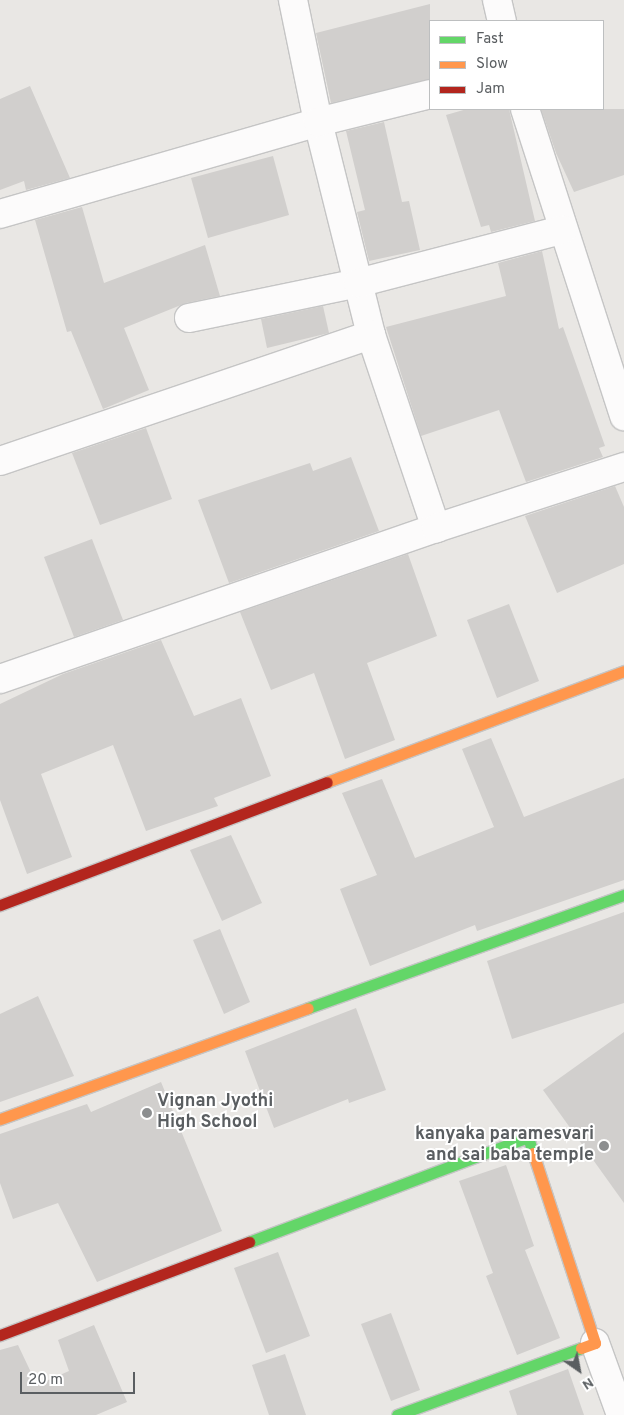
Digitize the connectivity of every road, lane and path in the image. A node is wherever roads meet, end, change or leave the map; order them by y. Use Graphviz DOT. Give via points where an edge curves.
graph roads {
  1 [pos="293,0"];
  2 [pos="497,0"];
  3 [pos="502,20"];
  4 [pos="429,94"];
  5 [pos="525,110"];
  6 [pos="318,122"];
  7 [pos="0,214"];
  8 [pos="562,230"];
  9 [pos="358,283"];
  10 [pos="189,318"];
  11 [pos="371,335"];
  12 [pos="624,416"];
  13 [pos="0,461"];
  14 [pos="624,467"];
  15 [pos="436,528"];
  16 [pos="624,671"];
  17 [pos="0,679"];
  18 [pos="624,895"];
  19 [pos="0,905"];
  20 [pos="0,1119"];
  21 [pos="0,1335"];
  22 [pos="595,1343"];
  23 [pos="397,1415"];
  24 [pos="621,1415"];
  1 -- 6 [label="street"];
  2 -- 3 [label="street"];
  4 -- 6 [label="street"];
  5 -- 8 [label="street"];
  6 -- 7 [label="street"];
  6 -- 9 [label="street"];
  8 -- 9 [label="street"];
  8 -- 12 [label="street"];
  9 -- 10 [label="street"];
  9 -- 11 [label="street"];
  11 -- 13 [label="street"];
  11 -- 15 [label="street"];
  14 -- 15 [label="street"];
  15 -- 17 [label="street"];
  16 -- 19 [label="street"];
  18 -- 20 [label="street"];
  21 -- 22 [label="street" via="528,1137"];
  22 -- 23 [label="street"];
  22 -- 24 [label="street"];
}
